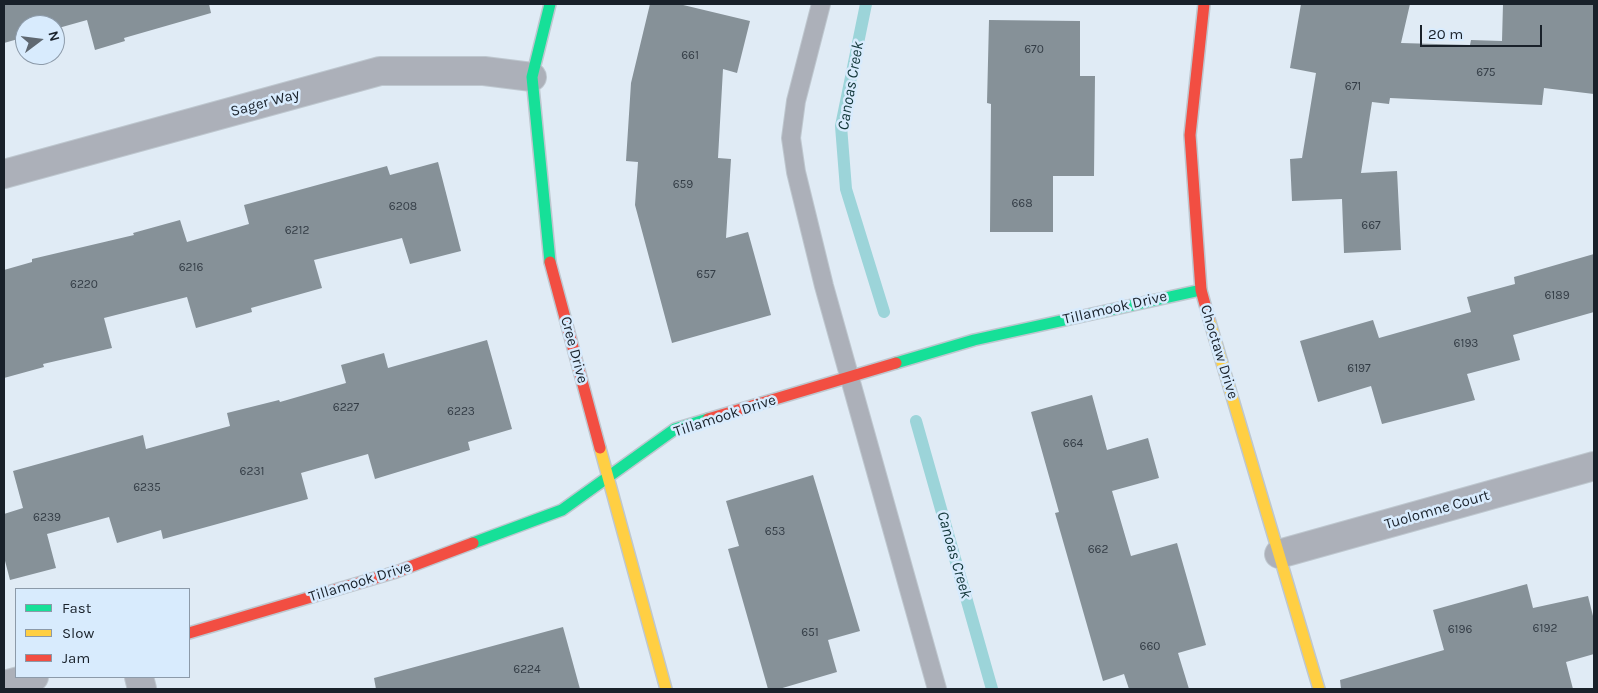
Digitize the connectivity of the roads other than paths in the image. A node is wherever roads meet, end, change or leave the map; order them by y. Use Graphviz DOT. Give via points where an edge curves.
graph roads {
  1 [pos="550,4"];
  2 [pos="821,4"];
  3 [pos="1204,4"];
  4 [pos="532,77"];
  5 [pos="4,174"];
  6 [pos="1201,290"];
  7 [pos="850,377"];
  8 [pos="1594,466"];
  9 [pos="609,478"];
  10 [pos="1279,554"];
  11 [pos="190,633"];
  12 [pos="30,678"];
  13 [pos="4,685"];
  14 [pos="666,689"];
  15 [pos="936,689"];
  16 [pos="1319,689"];
  1 -- 4 [label="street, Cree Drive"];
  2 -- 7 [label="lane" via="796,101 791,138 798,182"];
  3 -- 6 [label="street, Choctaw Drive" via="1190,135"];
  4 -- 5 [label="street, Sager Way" via="484,71 380,71"];
  4 -- 9 [label="street, Cree Drive" via="548,254"];
  6 -- 7 [label="street, Tillamook Drive" via="974,340"];
  6 -- 10 [label="street, Choctaw Drive"];
  7 -- 9 [label="street, Tillamook Drive" via="675,429"];
  7 -- 15 [label="lane"];
  8 -- 10 [label="street, Tuolomne Court"];
  9 -- 11 [label="street, Tillamook Drive" via="562,510 406,569"];
  9 -- 14 [label="street, Cree Drive"];
  10 -- 16 [label="street, Choctaw Drive"];
  12 -- 13 [label="street"];
}
